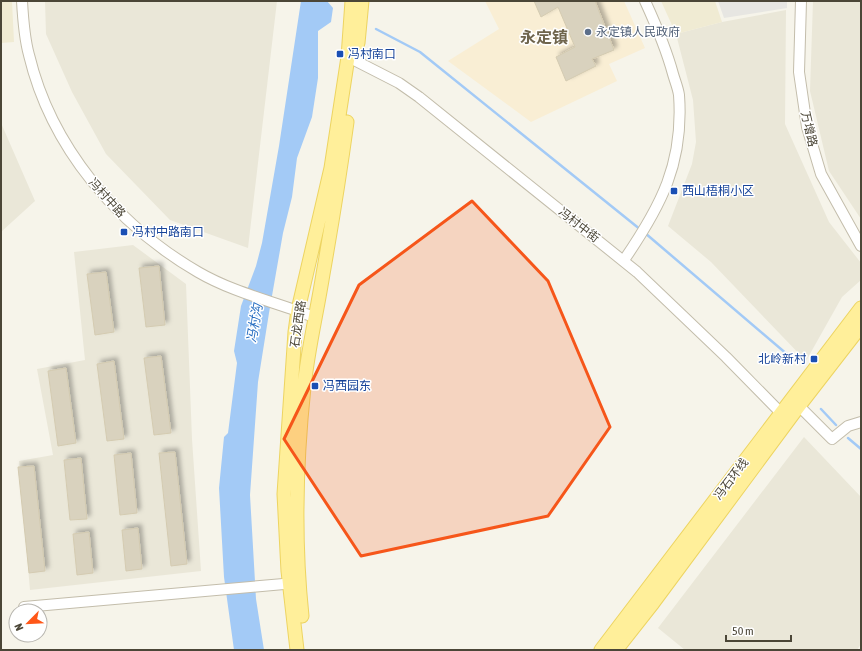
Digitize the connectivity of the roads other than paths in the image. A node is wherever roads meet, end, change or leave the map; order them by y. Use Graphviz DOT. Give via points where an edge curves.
graph roads {
  1 [pos="22,1"];
  2 [pos="352,1"];
  3 [pos="362,1"];
  4 [pos="644,1"];
  5 [pos="801,1"];
  6 [pos="356,61"];
  7 [pos="861,246"];
  8 [pos="624,260"];
  9 [pos="861,308"];
  10 [pos="298,310"];
  11 [pos="314,317"];
  12 [pos="861,326"];
  13 [pos="799,406"];
  14 [pos="781,413"];
  15 [pos="861,422"];
  16 [pos="294,583"];
  17 [pos="48,605"];
  18 [pos="297,650"];
  19 [pos="305,650"];
  20 [pos="601,650"];
  21 [pos="616,650"];
  1 -- 10 [label="street, 冯村中路" via="24,33 29,56 47,107 76,162 98,190 119,213 150,239 198,272 240,291"];
  2 -- 10 [label="main road, 石龙西路" via="348,57 331,168"];
  3 -- 6 [label="main road, 石龙西路"];
  4 -- 8 [label="street" via="665,46 679,94 676,153 666,188 649,223"];
  5 -- 7 [label="street, 万增路" via="799,72 807,127 821,174"];
  6 -- 8 [label="street, 冯村中街" via="399,83 419,97"];
  6 -- 11 [label="main road, 石龙西路" via="332,223"];
  8 -- 14 [label="street, 冯村中街"];
  9 -- 14 [label="main road, 冯石环线"];
  10 -- 11 [label="street, 冯村中路"];
  10 -- 16 [label="main road, 石龙西路" via="284,494"];
  11 -- 16 [label="main road, 石龙西路" via="298,447"];
  12 -- 13 [label="main road, 冯石环线"];
  13 -- 15 [label="street" via="832,439 848,426"];
  13 -- 21 [label="main road, 冯石环线"];
  14 -- 20 [label="main road, 冯石环线"];
  16 -- 17 [label="street"];
  16 -- 18 [label="main road, 石龙西路"];
  16 -- 19 [label="main road, 石龙西路"];
}
